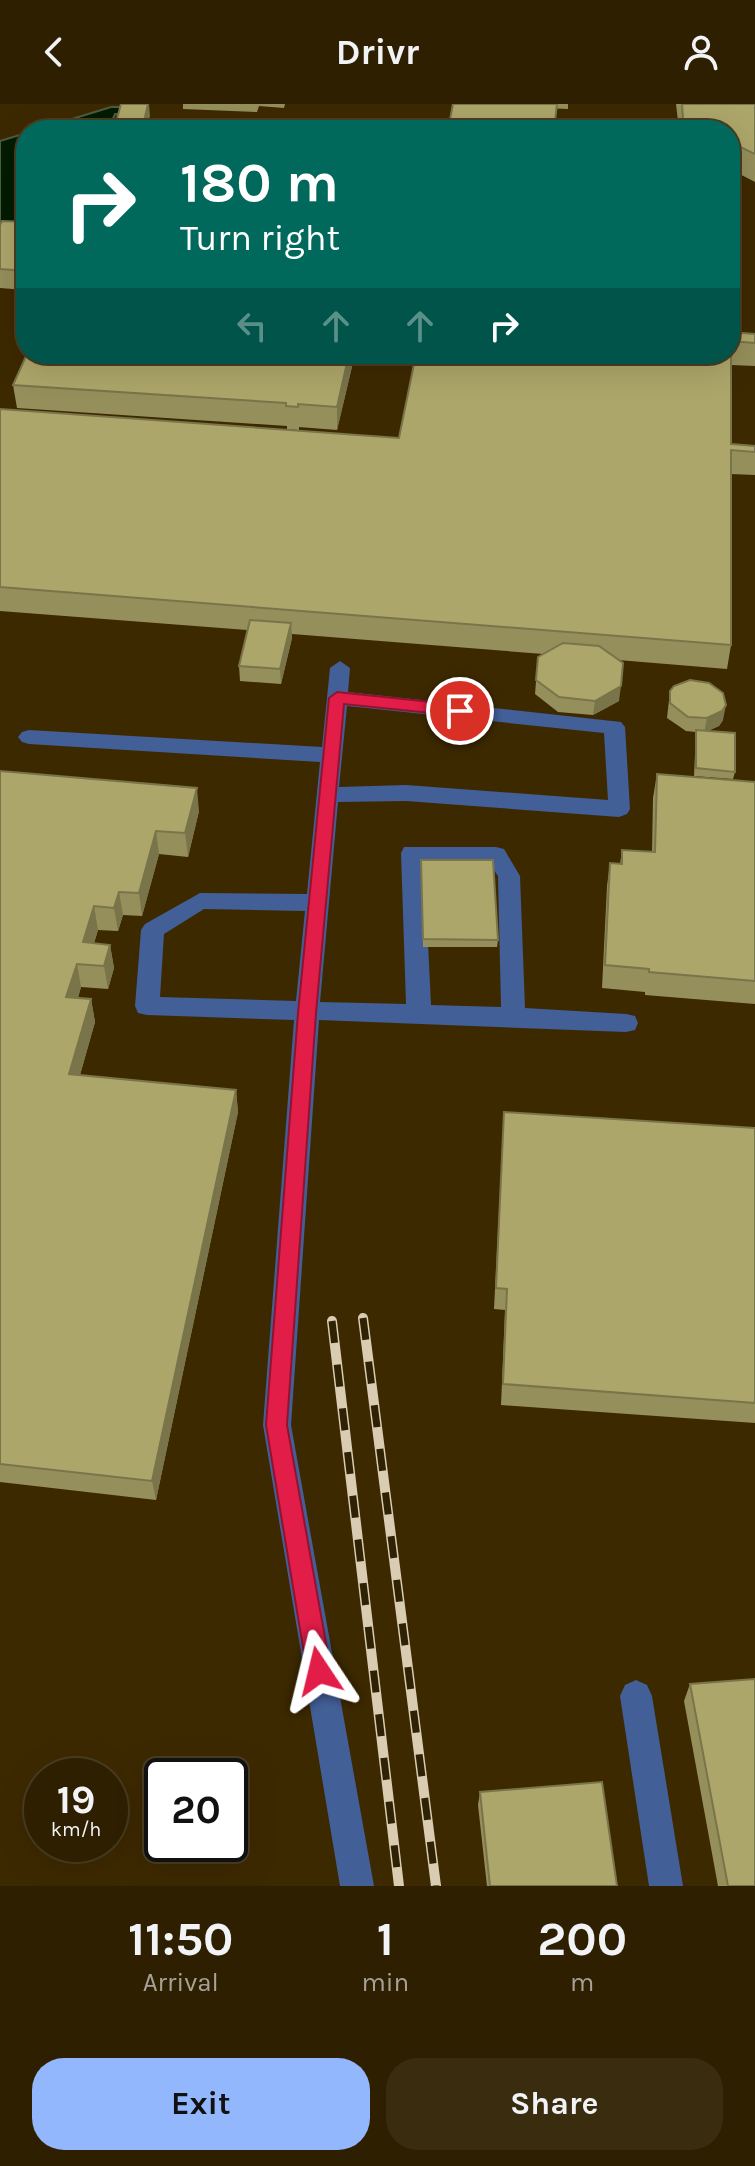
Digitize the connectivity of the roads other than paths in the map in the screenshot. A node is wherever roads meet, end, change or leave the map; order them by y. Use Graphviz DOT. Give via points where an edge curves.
graph roads {
  1 [pos="340,668"];
  2 [pos="337,698"];
  3 [pos="29,737"];
  4 [pos="330,755"];
  5 [pos="326,795"];
  6 [pos="318,903"];
  7 [pos="307,1013"];
  8 [pos="419,1015"];
  9 [pos="513,1017"];
  10 [pos="626,1023"];
  11 [pos="636,1696"];
  12 [pos="357,1886"];
  13 [pos="666,1886"];
  1 -- 2 [label="lane"];
  2 -- 4 [label="lane"];
  2 -- 5 [label="lane" via="614,727 619,809 406,793"];
  3 -- 4 [label="lane"];
  4 -- 5 [label="lane"];
  5 -- 6 [label="lane"];
  6 -- 7 [label="lane"];
  6 -- 7 [label="lane" via="200,901 153,930 147,1006"];
  7 -- 8 [label="lane"];
  7 -- 12 [label="lane" via="277,1425"];
  8 -- 9 [label="lane"];
  8 -- 9 [label="lane" via="412,853 496,855 509,876"];
  9 -- 10 [label="lane"];
  11 -- 13 [label="lane"];
}
